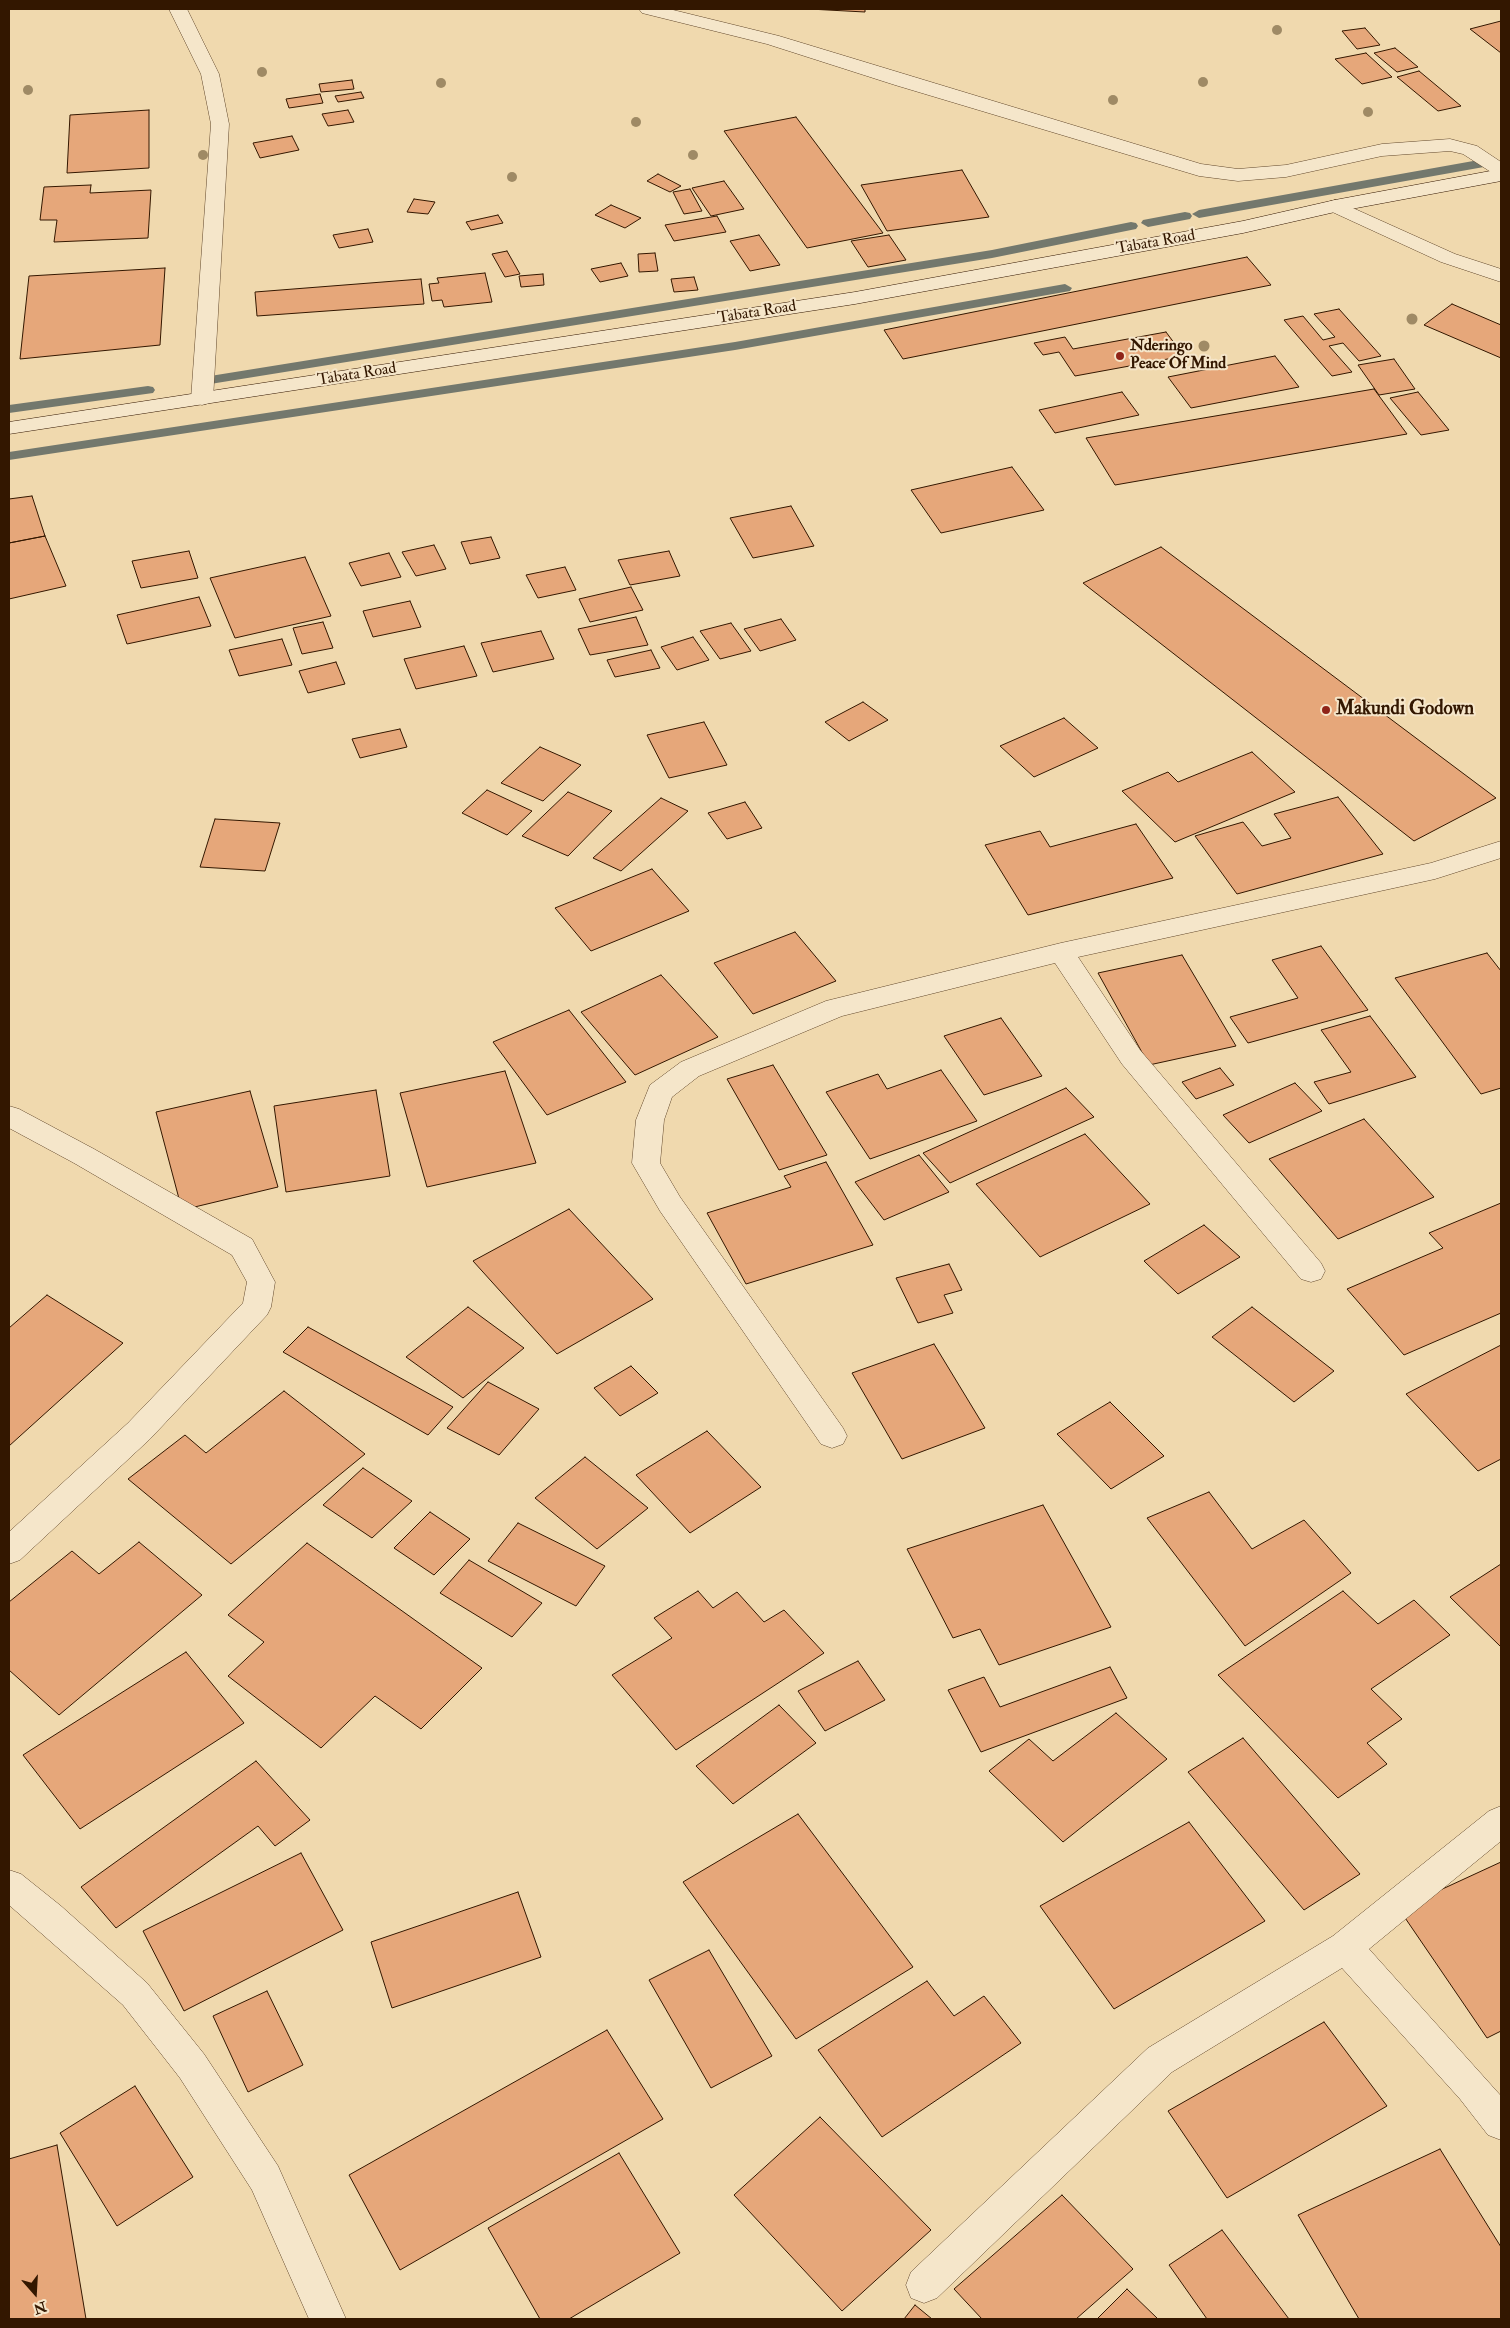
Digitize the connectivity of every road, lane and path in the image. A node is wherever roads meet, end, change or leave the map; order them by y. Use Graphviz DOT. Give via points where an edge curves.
graph roads {
  1 [pos="178,9"];
  2 [pos="648,9"];
  3 [pos="1501,170"];
  4 [pos="1501,175"];
  5 [pos="1335,206"];
  6 [pos="1501,276"];
  7 [pos="202,399"];
  8 [pos="9,428"];
  9 [pos="1501,849"];
  10 [pos="1061,952"];
  11 [pos="9,1116"];
  12 [pos="1311,1271"];
  13 [pos="832,1436"];
  14 [pos="9,1551"];
  15 [pos="1501,1821"];
  16 [pos="9,1885"];
  17 [pos="1345,1947"];
  18 [pos="1501,2123"];
  19 [pos="924,2286"];
  20 [pos="328,2319"];
  1 -- 7 [label="street" via="210,74 220,124"];
  2 -- 3 [label="street" via="773,40 1199,170 1238,175 1286,171 1382,150 1450,145 1470,150"];
  4 -- 5 [label="street, Tabata Road"];
  5 -- 6 [label="street" via="1448,258"];
  5 -- 7 [label="street, Tabata Road" via="1234,229 855,298"];
  7 -- 8 [label="street, Tabata Road"];
  9 -- 10 [label="street" via="1434,871"];
  10 -- 12 [label="street" via="1131,1057"];
  10 -- 13 [label="street" via="835,1008 690,1069 660,1092 650,1120 646,1163 670,1204"];
  11 -- 14 [label="street" via="242,1247 261,1282 257,1307 139,1431"];
  15 -- 17 [label="street"];
  16 -- 20 [label="street" via="135,1994 192,2066 265,2178"];
  17 -- 18 [label="street"];
  17 -- 19 [label="street" via="1160,2060"];
}
